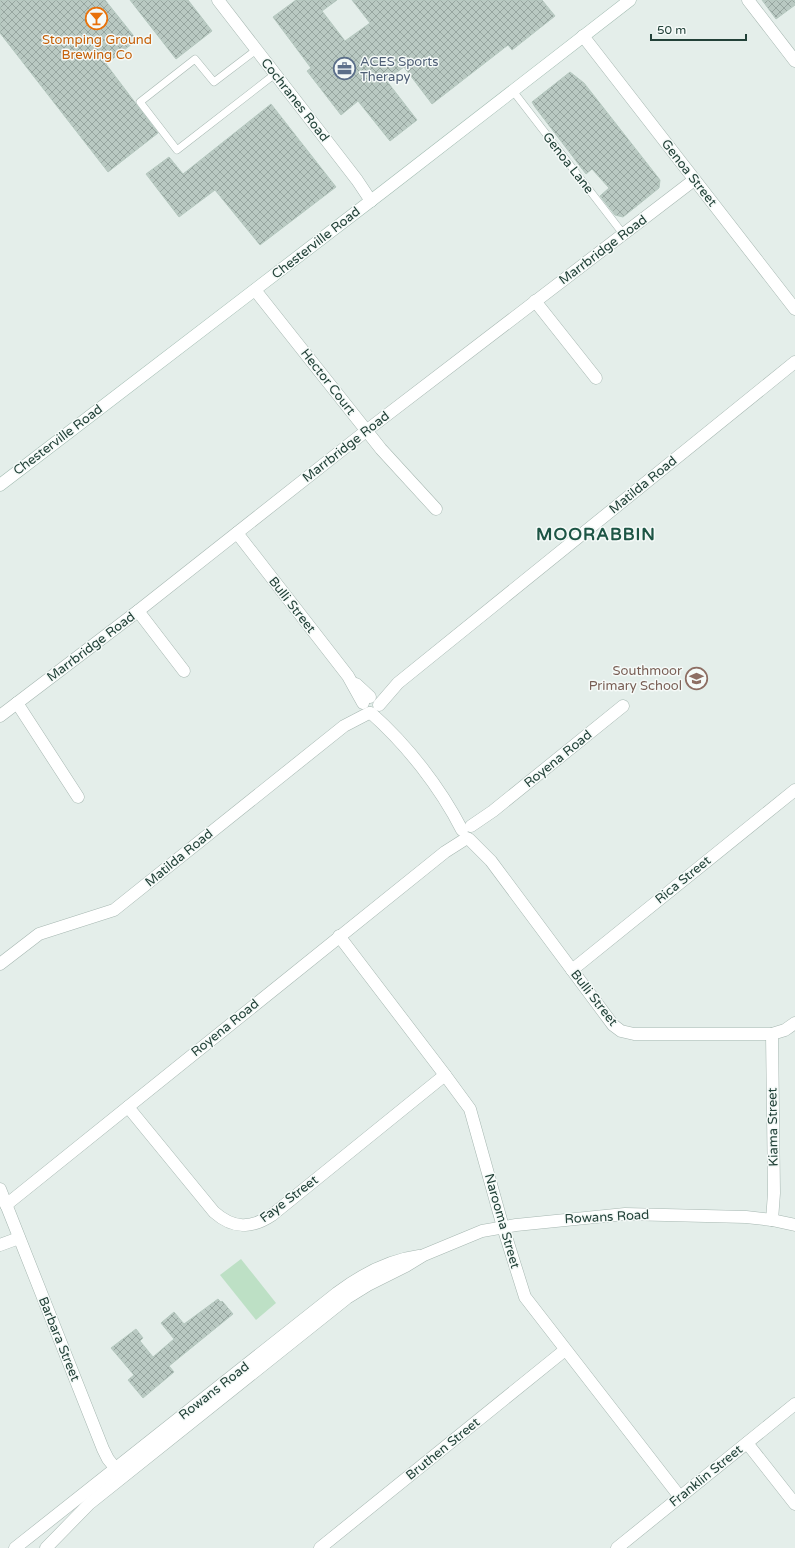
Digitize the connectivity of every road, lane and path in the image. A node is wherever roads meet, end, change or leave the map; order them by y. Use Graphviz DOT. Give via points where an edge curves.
graph roads {
  1 [pos="218,0"];
  2 [pos="630,0"];
  3 [pos="748,0"];
  4 [pos="583,36"];
  5 [pos="256,50"];
  6 [pos="795,61"];
  7 [pos="275,74"];
  8 [pos="513,91"];
  9 [pos="694,180"];
  10 [pos="371,201"];
  11 [pos="624,234"];
  12 [pos="256,290"];
  13 [pos="535,301"];
  14 [pos="795,309"];
  15 [pos="795,362"];
  16 [pos="596,378"];
  17 [pos="366,431"];
  18 [pos="0,485"];
  19 [pos="436,509"];
  20 [pos="237,532"];
  21 [pos="138,611"];
  22 [pos="184,671"];
  23 [pos="18,703"];
  24 [pos="371,705"];
  25 [pos="623,706"];
  26 [pos="0,716"];
  27 [pos="795,790"];
  28 [pos="78,797"];
  29 [pos="469,832"];
  30 [pos="339,936"];
  31 [pos="0,964"];
  32 [pos="572,970"];
  33 [pos="795,1023"];
  34 [pos="772,1034"];
  35 [pos="445,1075"];
  36 [pos="128,1107"];
  37 [pos="0,1189"];
  38 [pos="6,1205"];
  39 [pos="772,1220"];
  40 [pos="795,1225"];
  41 [pos="503,1227"];
  42 [pos="19,1238"];
  43 [pos="0,1245"];
  44 [pos="565,1350"];
  45 [pos="238,1378"];
  46 [pos="795,1404"];
  47 [pos="747,1443"];
  48 [pos="116,1469"];
  49 [pos="134,1469"];
  50 [pos="680,1497"];
  51 [pos="795,1504"];
  52 [pos="15,1548"];
  53 [pos="46,1548"];
  54 [pos="320,1548"];
  55 [pos="616,1548"];
  1 -- 5 [label="street, Cochranes Road"];
  2 -- 4 [label="street, Chesterville Road"];
  3 -- 6 [label="street"];
  4 -- 8 [label="street, Chesterville Road"];
  4 -- 9 [label="street, Genoa Street"];
  5 -- 7 [label="street, Cochranes Road"];
  5 -- 7 [label="lane" via="214,82 195,59 140,102 177,150"];
  7 -- 10 [label="street, Cochranes Road"];
  8 -- 10 [label="street, Chesterville Road"];
  8 -- 11 [label="lane, Genoa Lane"];
  9 -- 11 [label="street, Marrbridge Road"];
  9 -- 14 [label="street, Genoa Street"];
  10 -- 12 [label="street, Chesterville Road"];
  11 -- 13 [label="street, Marrbridge Road"];
  12 -- 17 [label="street, Hector Court"];
  12 -- 18 [label="street, Chesterville Road"];
  13 -- 16 [label="street"];
  13 -- 17 [label="street, Marrbridge Road"];
  15 -- 24 [label="street, Matilda Road"];
  17 -- 19 [label="street, Hector Court"];
  17 -- 20 [label="street, Marrbridge Road"];
  20 -- 21 [label="street, Marrbridge Road"];
  20 -- 24 [label="street, Bulli Street"];
  21 -- 22 [label="street"];
  21 -- 23 [label="street, Marrbridge Road"];
  23 -- 26 [label="street, Marrbridge Road"];
  23 -- 28 [label="street"];
  24 -- 29 [label="street, Bulli Street"];
  24 -- 31 [label="street, Matilda Road" via="114,910 39,934"];
  25 -- 29 [label="street, Royena Road"];
  27 -- 32 [label="street, Rica Street"];
  29 -- 30 [label="street, Royena Road"];
  29 -- 32 [label="street, Bulli Street"];
  30 -- 35 [label="street, Narooma Street"];
  30 -- 36 [label="street, Royena Road"];
  32 -- 34 [label="street, Bulli Street" via="621,1031"];
  33 -- 34 [label="street, Bulli Street" via="785,1030"];
  34 -- 39 [label="street, Kiama Street"];
  35 -- 36 [label="street, Faye Street" via="272,1215 250,1225 226,1222 214,1212"];
  35 -- 41 [label="street, Narooma Street" via="470,1110"];
  36 -- 38 [label="street, Royena Road"];
  37 -- 38 [label="street, Barbara Street"];
  38 -- 42 [label="street, Barbara Street"];
  39 -- 40 [label="street, Rowans Road"];
  39 -- 41 [label="street, Rowans Road" via="626,1214"];
  41 -- 44 [label="street, Narooma Street" via="525,1298"];
  41 -- 45 [label="street, Rowans Road" via="473,1234 424,1255 368,1285"];
  42 -- 43 [label="street"];
  42 -- 48 [label="street, Barbara Street" via="103,1449"];
  44 -- 50 [label="street, Narooma Street"];
  44 -- 54 [label="street, Bruthen Street"];
  45 -- 48 [label="street, Rowans Road"];
  45 -- 49 [label="street, Rowans Road"];
  46 -- 47 [label="street, Franklin Street"];
  47 -- 50 [label="street, Franklin Street"];
  47 -- 51 [label="street"];
  48 -- 49 [label="street"];
  48 -- 52 [label="street, Rowans Road"];
  49 -- 53 [label="street, Rowans Road" via="86,1508"];
  50 -- 55 [label="street, Franklin Street"];
}
